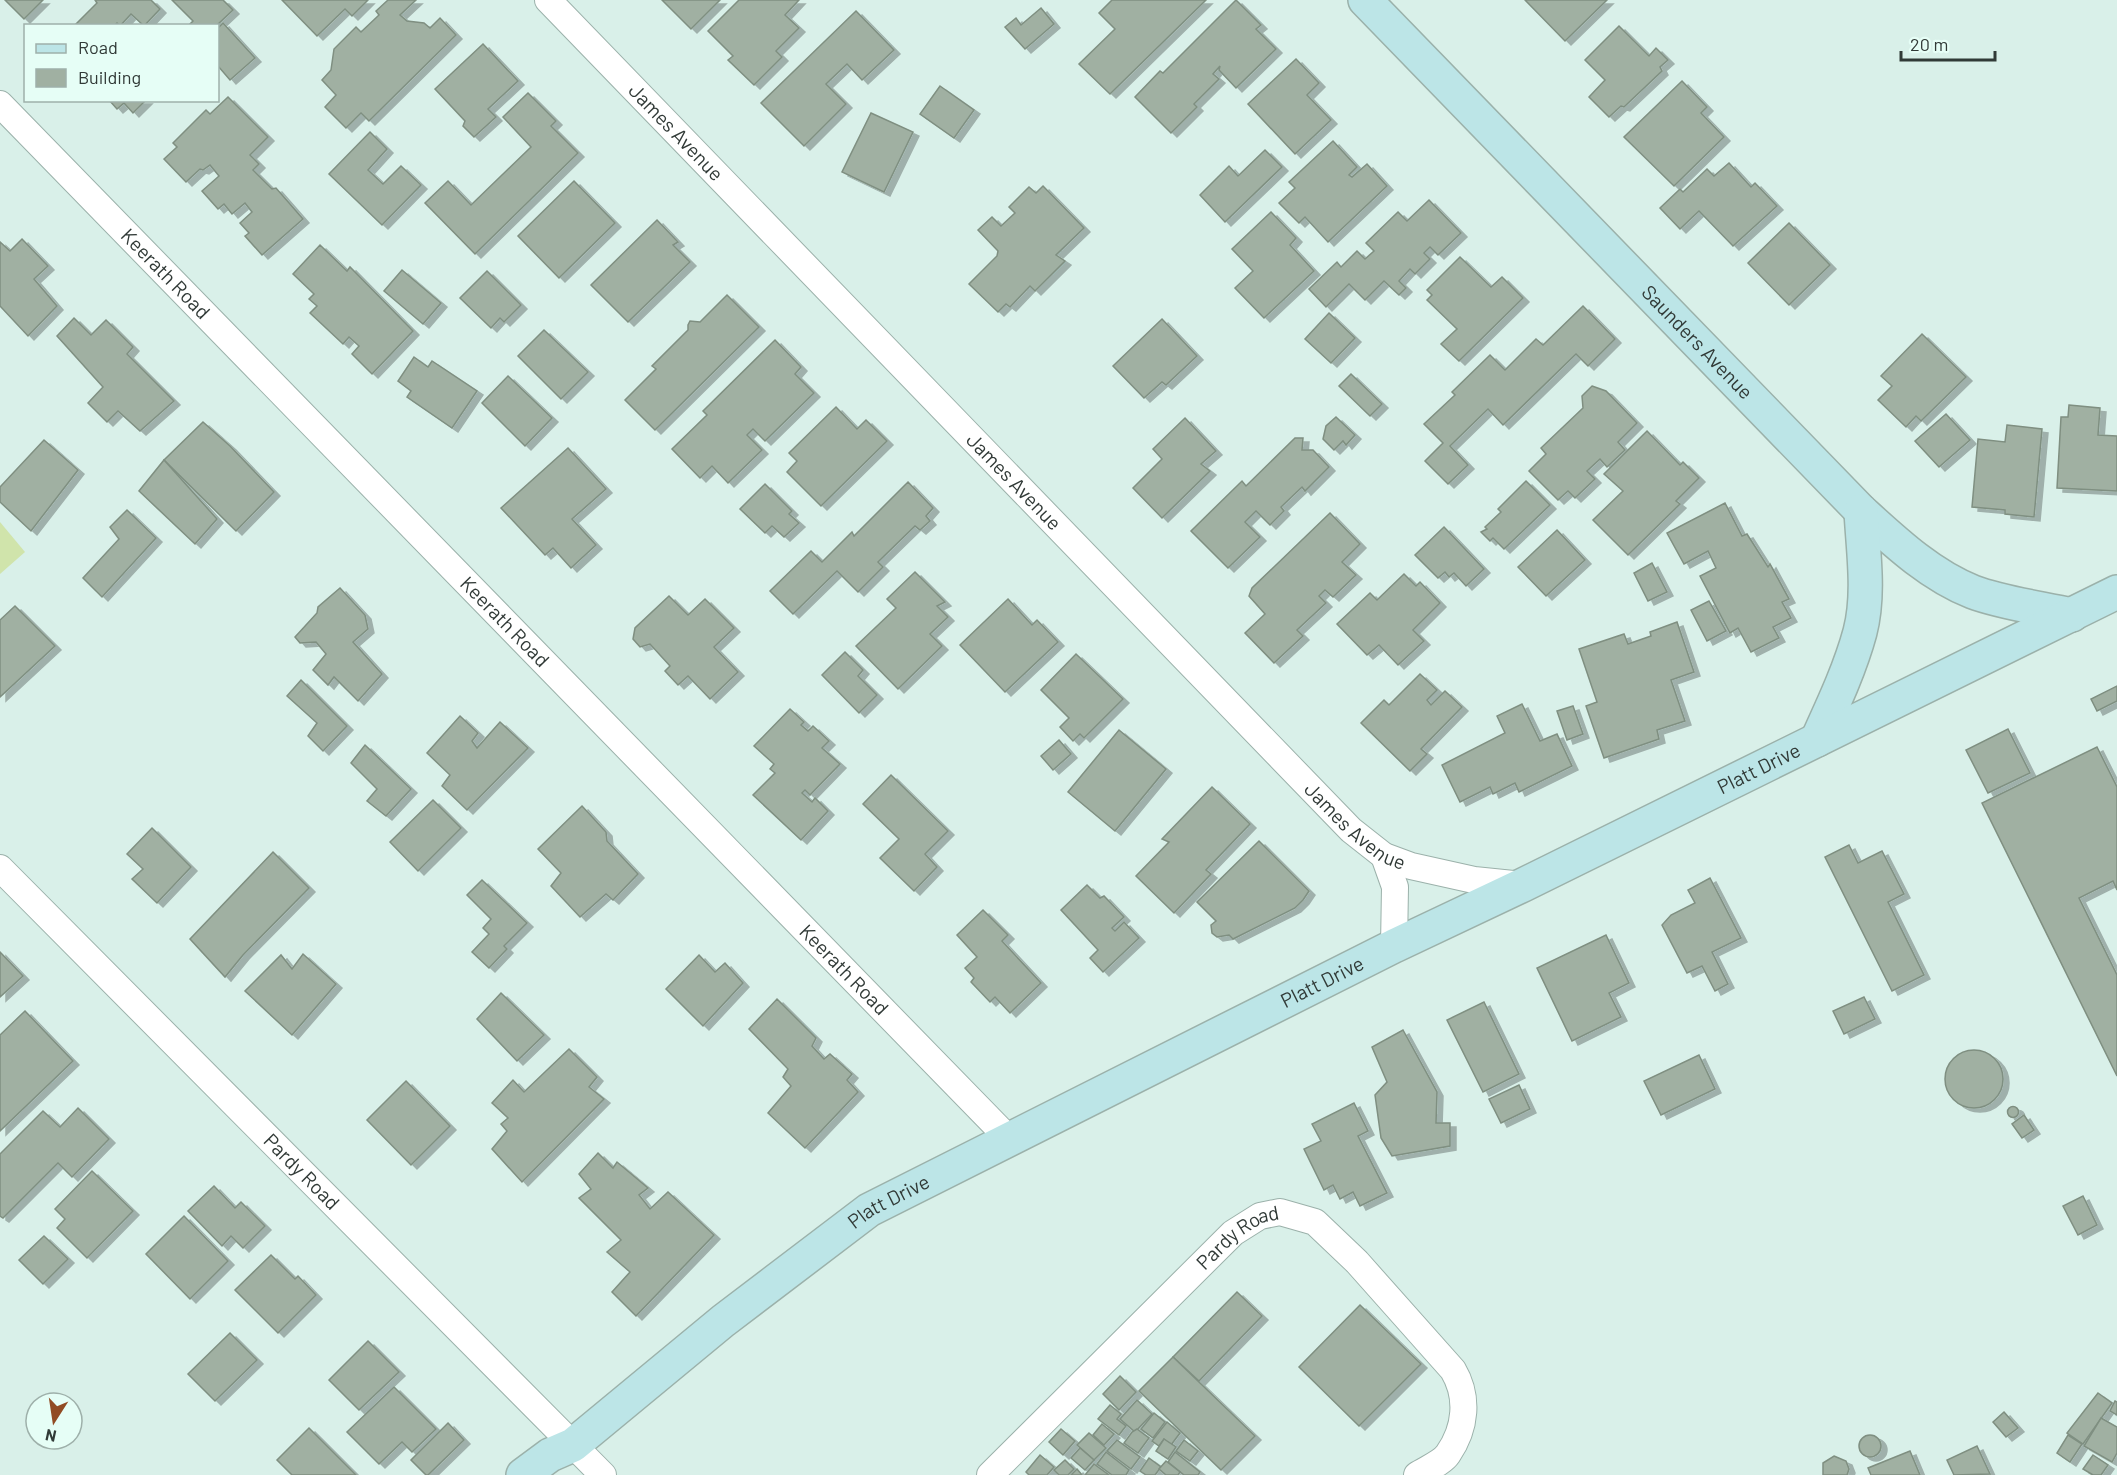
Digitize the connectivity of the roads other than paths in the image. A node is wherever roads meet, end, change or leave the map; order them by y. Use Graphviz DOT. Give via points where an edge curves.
graph roads {
  1 [pos="548,0"];
  2 [pos="1365,0"];
  3 [pos="0,104"];
  4 [pos="1861,511"];
  5 [pos="2117,592"];
  6 [pos="2072,615"];
  7 [pos="1817,740"];
  8 [pos="1384,856"];
  9 [pos="0,868"];
  10 [pos="1523,885"];
  11 [pos="1394,946"];
  12 [pos="1009,1139"];
  13 [pos="573,1444"];
  14 [pos="523,1475"];
  15 [pos="603,1475"];
  16 [pos="990,1475"];
  17 [pos="1417,1475"];
  1 -- 8 [label="street, James Avenue" via="1351,830"];
  2 -- 4 [label="street, Saunders Avenue"];
  3 -- 12 [label="street, Keerath Road"];
  4 -- 6 [label="street, Saunders Avenue" via="1928,568 1973,592"];
  4 -- 7 [label="street" via="1865,596 1861,631"];
  5 -- 6 [label="street, Platt Drive"];
  6 -- 7 [label="street, Platt Drive"];
  7 -- 10 [label="street, Platt Drive"];
  8 -- 10 [label="street, James Avenue" via="1474,880"];
  8 -- 11 [label="street" via="1395,887"];
  9 -- 13 [label="street, Pardy Road"];
  10 -- 11 [label="street, Platt Drive"];
  11 -- 12 [label="street, Platt Drive"];
  12 -- 13 [label="street, Platt Drive" via="869,1210"];
  13 -- 14 [label="street, Platt Drive"];
  13 -- 15 [label="street, Pardy Road"];
  16 -- 17 [label="street, Pardy Road" via="1233,1233 1260,1216 1280,1212 1315,1222 1461,1383 1465,1405 1461,1428 1447,1456"];
}
